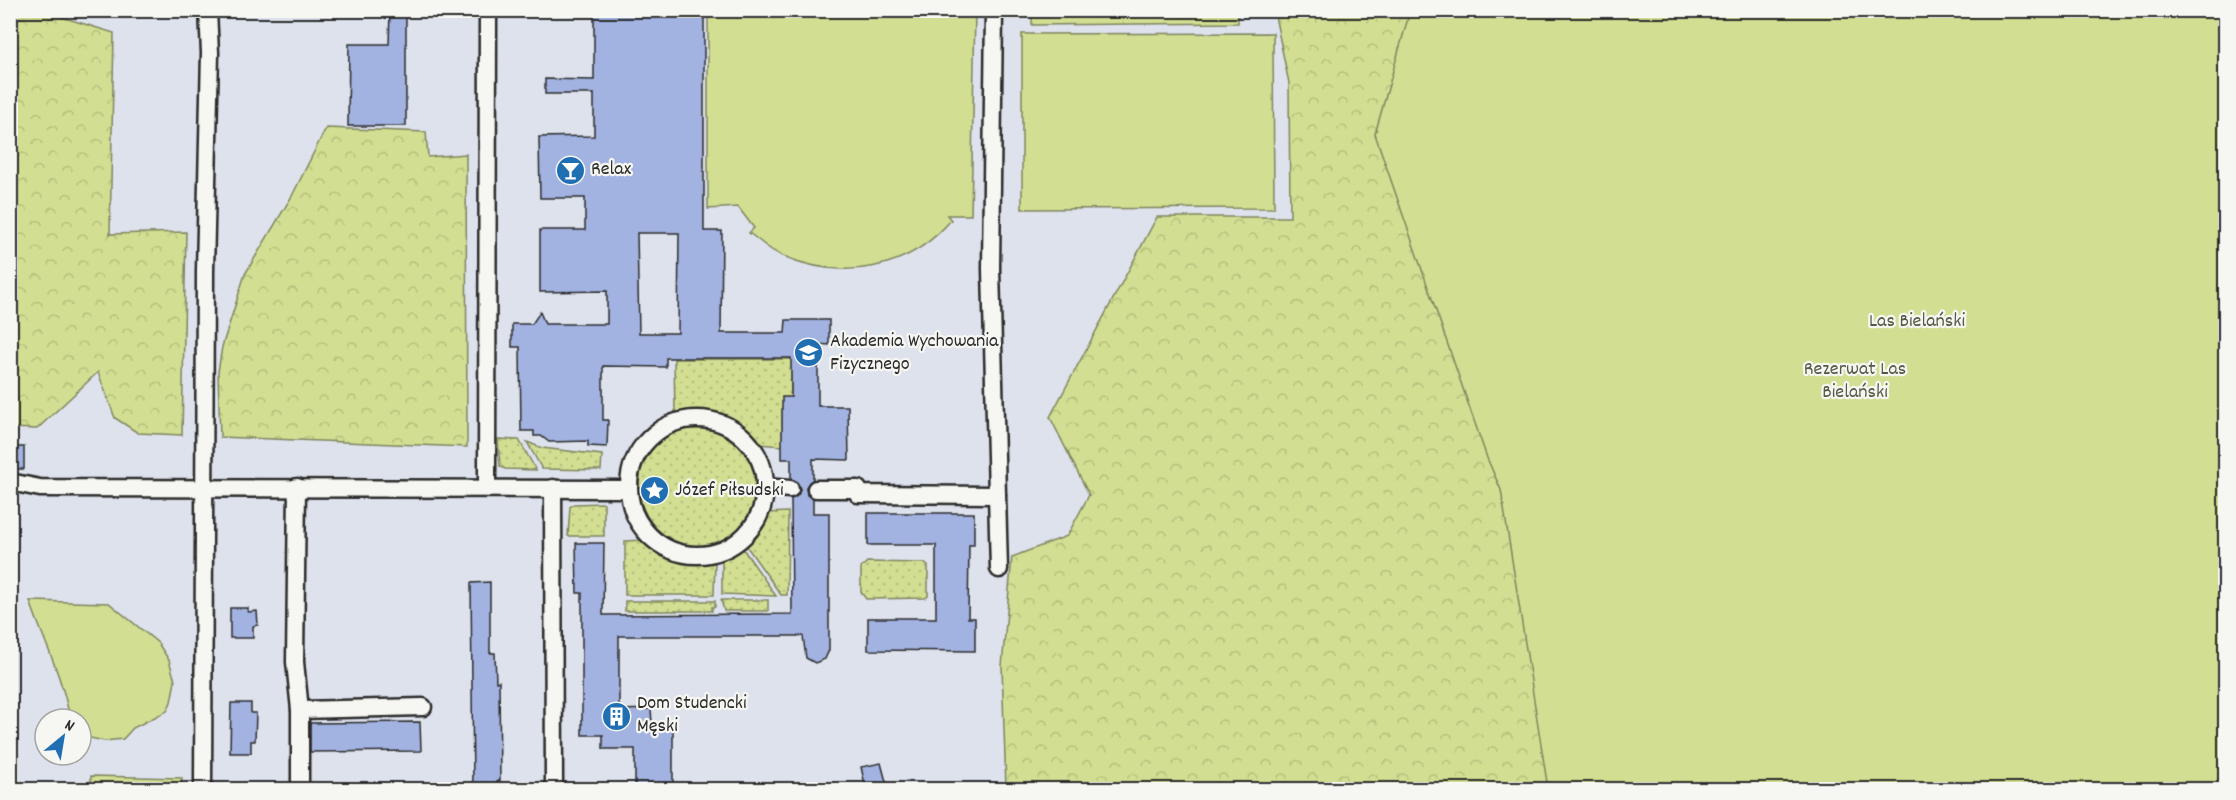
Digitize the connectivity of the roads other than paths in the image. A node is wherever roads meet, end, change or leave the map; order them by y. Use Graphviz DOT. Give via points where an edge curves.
graph roads {
  1 [pos="208,10"];
  2 [pos="488,10"];
  3 [pos="994,10"];
  4 [pos="10,482"];
  5 [pos="297,487"];
  6 [pos="765,487"];
  7 [pos="487,488"];
  8 [pos="553,488"];
  9 [pos="629,489"];
  10 [pos="790,489"];
  11 [pos="816,489"];
  12 [pos="204,494"];
  13 [pos="997,495"];
  14 [pos="999,569"];
  15 [pos="423,707"];
  16 [pos="300,710"];
  17 [pos="203,789"];
  18 [pos="300,789"];
  19 [pos="554,789"];
  1 -- 12 [label="street"];
  2 -- 7 [label="street"];
  3 -- 13 [label="street" via="992,269"];
  4 -- 12 [label="street" via="40,488"];
  5 -- 7 [label="street"];
  5 -- 12 [label="street"];
  5 -- 16 [label="street" via="295,662"];
  6 -- 9 [label="street" via="761,510 752,528 736,543 717,552 697,555 676,552 657,542 642,527"];
  6 -- 9 [label="street" via="762,466 751,444 733,428 710,420 686,419 663,428 645,443 633,464"];
  6 -- 10 [label="street"];
  7 -- 8 [label="street"];
  8 -- 9 [label="street"];
  8 -- 19 [label="street"];
  11 -- 13 [label="street" via="858,489 858,494"];
  12 -- 17 [label="street"];
  13 -- 14 [label="street"];
  15 -- 16 [label="street"];
  16 -- 18 [label="street"];
}
